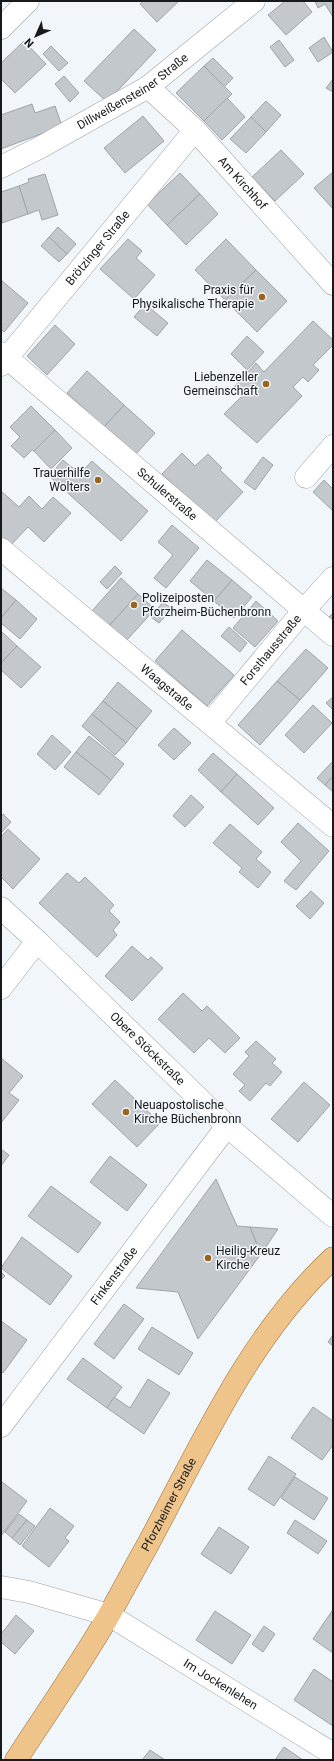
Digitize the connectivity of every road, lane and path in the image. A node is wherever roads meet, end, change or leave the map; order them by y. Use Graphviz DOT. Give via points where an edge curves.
graph roads {
  1 [pos="28,1"];
  2 [pos="254,1"];
  3 [pos="1,28"];
  4 [pos="148,87"];
  5 [pos="195,130"];
  6 [pos="1,167"];
  7 [pos="333,284"];
  8 [pos="3,358"];
  9 [pos="333,446"];
  10 [pos="306,477"];
  11 [pos="1,549"];
  12 [pos="331,572"];
  13 [pos="303,610"];
  14 [pos="333,635"];
  15 [pos="210,723"];
  16 [pos="333,826"];
  17 [pos="1,908"];
  18 [pos="37,941"];
  19 [pos="1,988"];
  20 [pos="227,1126"];
  21 [pos="333,1216"];
  22 [pos="333,1258"];
  23 [pos="1,1426"];
  24 [pos="1,1587"];
  25 [pos="109,1615"];
  26 [pos="333,1754"];
  27 [pos="16,1760"];
  1 -- 3 [label="street"];
  2 -- 4 [label="street, Dillweißensteiner Straße"];
  4 -- 5 [label="street, Am Kirchhof"];
  4 -- 6 [label="street, Dillweißensteiner Straße" via="42,147"];
  5 -- 7 [label="street, Am Kirchhof"];
  5 -- 8 [label="street, Brötzinger Straße"];
  8 -- 13 [label="street, Schulerstraße"];
  9 -- 10 [label="street"];
  11 -- 15 [label="street, Waagstraße"];
  12 -- 13 [label="street, Forsthausstraße"];
  13 -- 14 [label="street, Schulerstraße"];
  13 -- 15 [label="street, Forsthausstraße"];
  15 -- 16 [label="street, Waagstraße"];
  17 -- 18 [label="street, Obere Stöckstraße"];
  18 -- 19 [label="street"];
  18 -- 20 [label="street, Obere Stöckstraße"];
  20 -- 21 [label="street, Obere Stöckstraße"];
  20 -- 23 [label="street, Finkenstraße"];
  22 -- 25 [label="main road, Pforzheimer Straße" via="310,1279 256,1350"];
  24 -- 25 [label="street, Im Jockenlehen" via="29,1592"];
  25 -- 26 [label="street, Im Jockenlehen"];
  25 -- 27 [label="main road, Pforzheimer Straße"];
}
